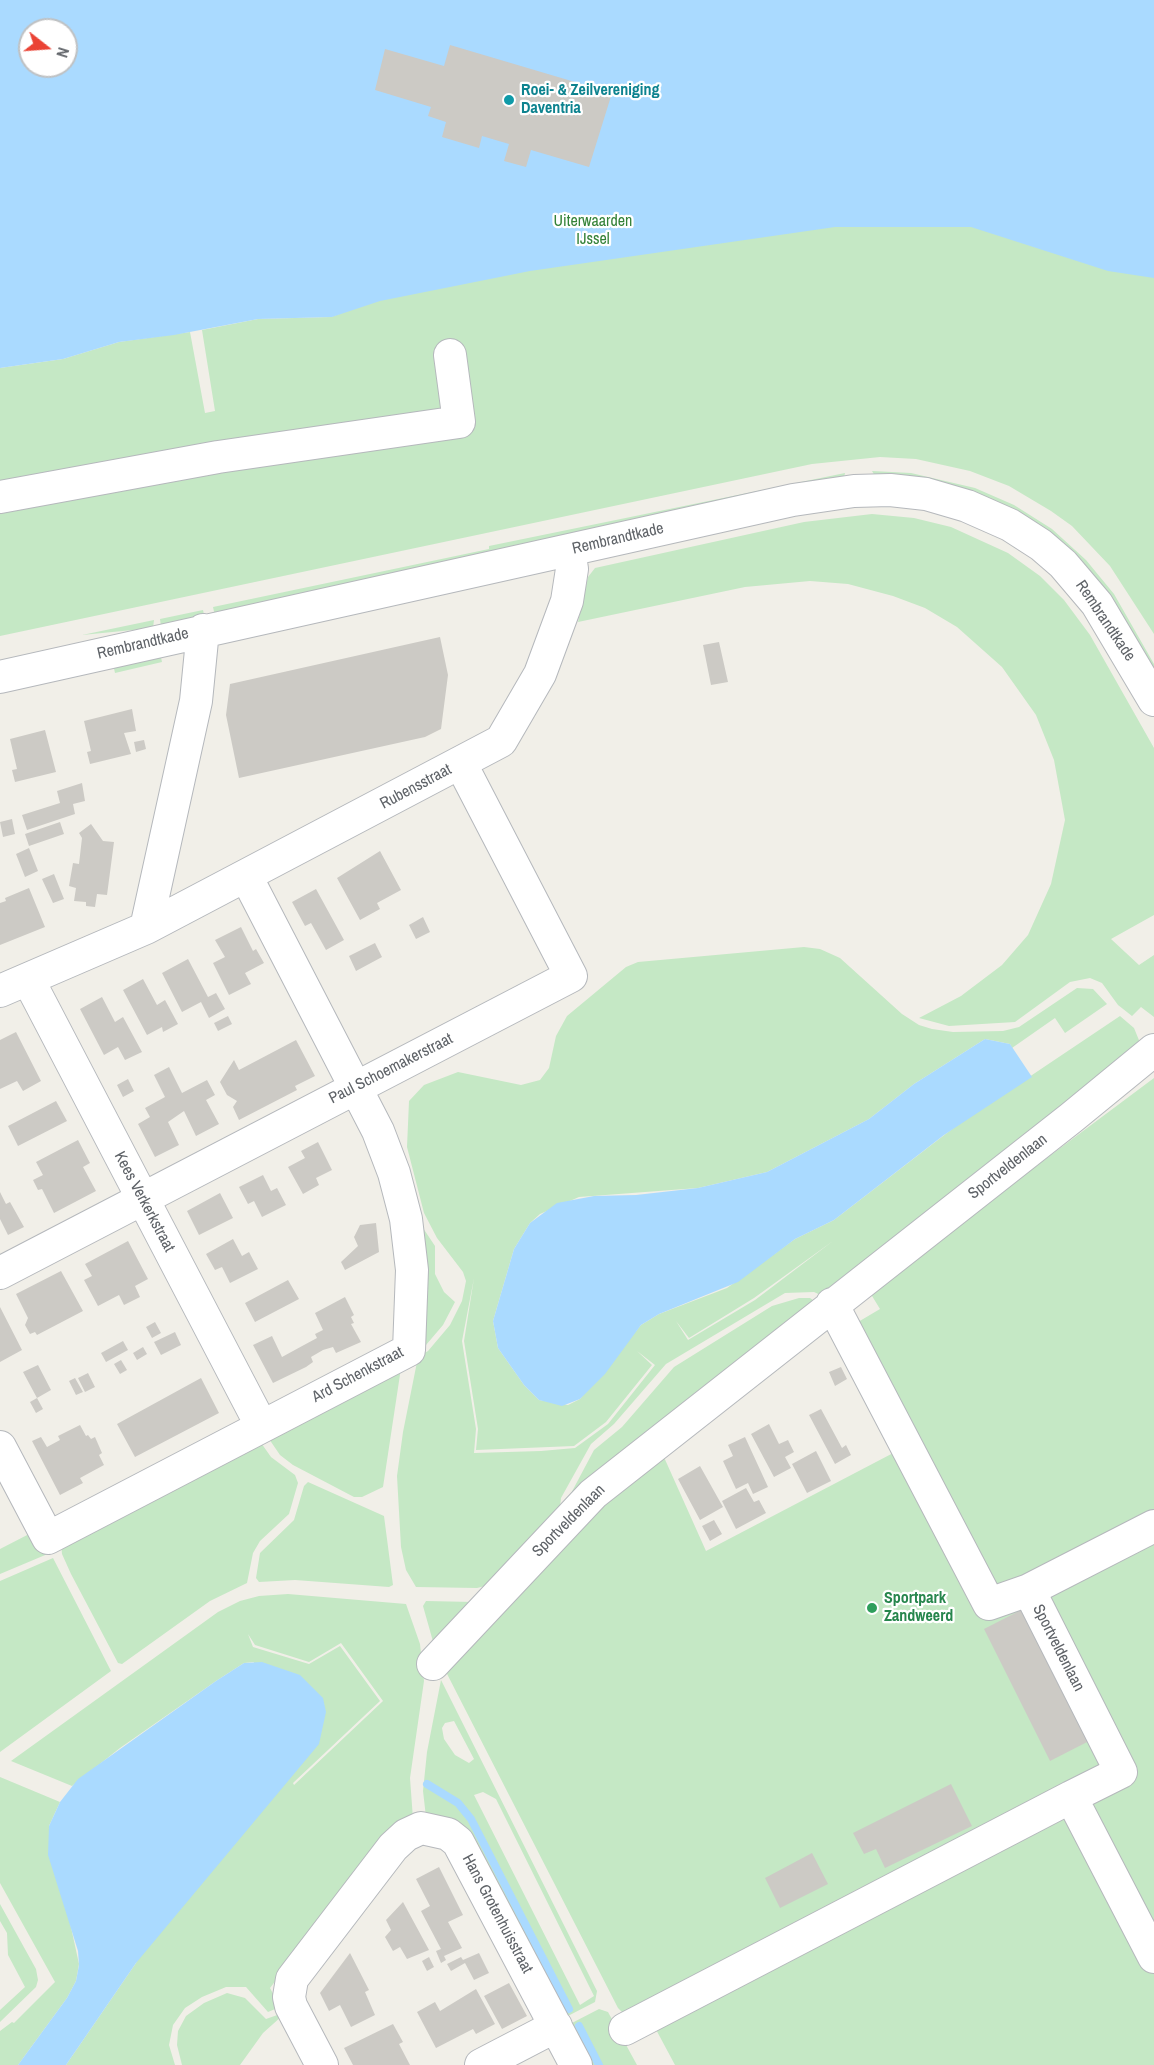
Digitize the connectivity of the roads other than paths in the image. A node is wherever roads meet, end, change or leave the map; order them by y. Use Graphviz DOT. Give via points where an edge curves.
graph roads {
  1 [pos="450,355"];
  2 [pos="0,497"];
  3 [pos="569,550"];
  4 [pos="203,630"];
  5 [pos="0,677"];
  6 [pos="1154,700"];
  7 [pos="461,764"];
  8 [pos="246,876"];
  9 [pos="146,928"];
  10 [pos="28,979"];
  11 [pos="0,991"];
  12 [pos="1154,1050"];
  13 [pos="356,1087"];
  14 [pos="142,1199"];
  15 [pos="0,1273"];
  16 [pos="832,1304"];
  17 [pos="261,1425"];
  18 [pos="0,1446"];
  19 [pos="1154,1526"];
  20 [pos="1029,1590"];
  21 [pos="433,1664"];
  22 [pos="1071,1797"];
  23 [pos="1154,1957"];
  24 [pos="556,2026"];
  25 [pos="625,2029"];
  26 [pos="322,2065"];
  27 [pos="481,2065"];
  28 [pos="576,2065"];
  1 -- 2 [label="street" via="459,422 218,457"];
  3 -- 4 [label="street, Rembrandtkade"];
  3 -- 6 [label="street, Rembrandtkade" via="823,494 890,490 946,499 1010,525 1063,564 1104,614"];
  3 -- 7 [label="street, Rubensstraat" via="572,569 567,601 540,674 501,741"];
  4 -- 5 [label="street, Rembrandtkade"];
  4 -- 9 [label="street" via="196,701"];
  7 -- 8 [label="street, Rubensstraat"];
  7 -- 13 [label="street, Paul Schoemakerstraat" via="571,976"];
  8 -- 9 [label="street, Rubensstraat"];
  8 -- 13 [label="street, Ard Schenkstraat"];
  9 -- 10 [label="street, Rubensstraat"];
  10 -- 11 [label="street, Rubensstraat"];
  10 -- 14 [label="street, Kees Verkerkstraat"];
  12 -- 16 [label="street, Sportveldenlaan"];
  13 -- 14 [label="street, Paul Schoemakerstraat"];
  13 -- 17 [label="street, Ard Schenkstraat" via="386,1152 406,1219 412,1270 409,1350"];
  14 -- 15 [label="street, Paul Schoemakerstraat"];
  14 -- 17 [label="street, Kees Verkerkstraat"];
  16 -- 20 [label="street, Sportveldenlaan" via="989,1604"];
  16 -- 21 [label="street, Sportveldenlaan" via="593,1494"];
  17 -- 18 [label="street, Ard Schenkstraat" via="48,1538"];
  19 -- 20 [label="street"];
  20 -- 22 [label="street, Sportveldenlaan" via="1121,1772"];
  22 -- 23 [label="street"];
  22 -- 25 [label="street"];
  24 -- 26 [label="street, Hans Grotenhuisstraat" via="464,1852 447,1834 421,1828 393,1847 297,1970 289,1989 291,2006"];
  24 -- 27 [label="street"];
  24 -- 28 [label="street, Hans Grotenhuisstraat"];
}
